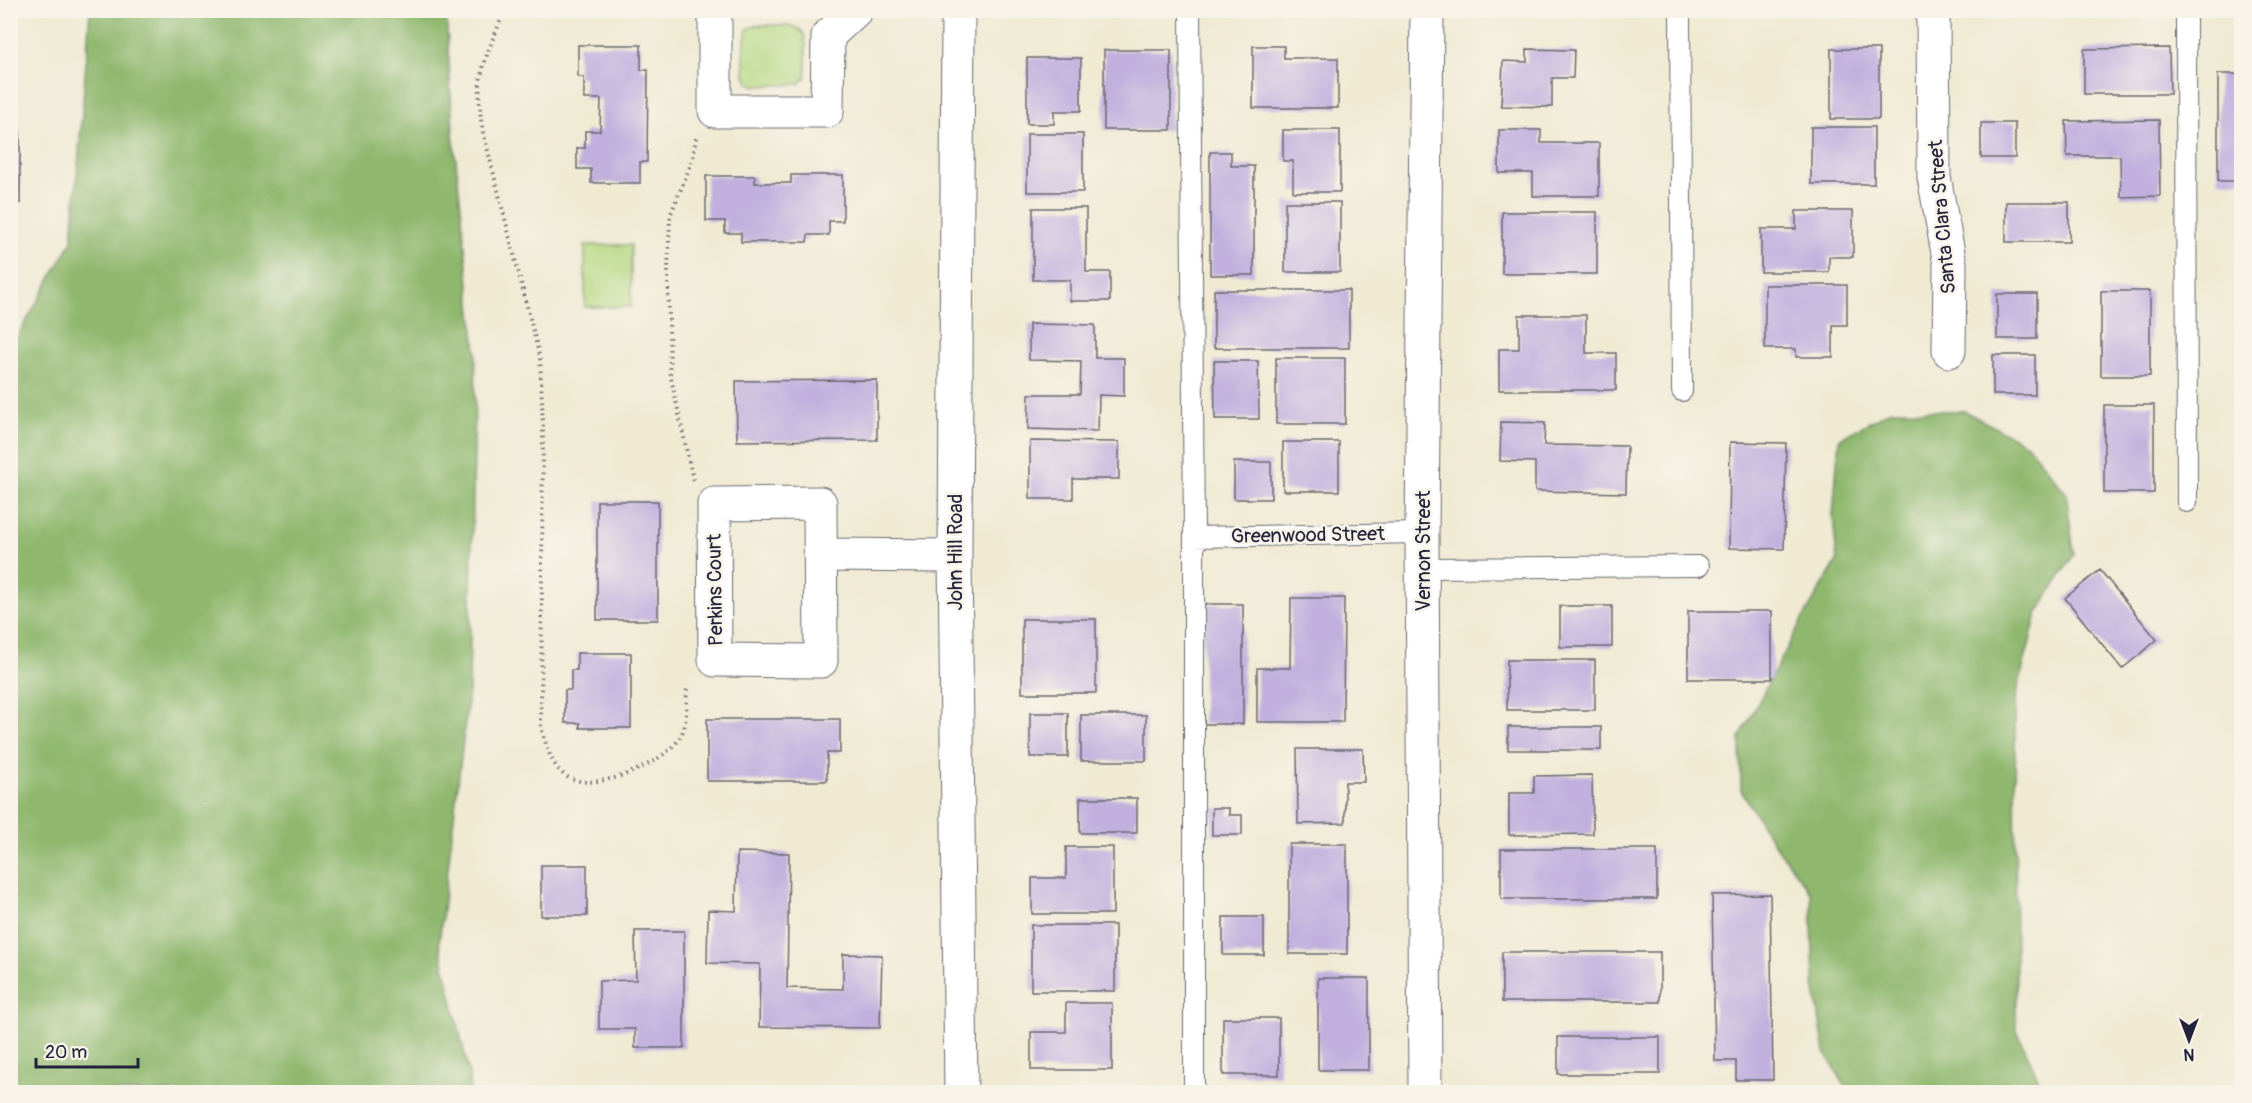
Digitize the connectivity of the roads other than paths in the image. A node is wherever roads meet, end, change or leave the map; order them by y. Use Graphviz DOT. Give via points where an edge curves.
graph roads {
  1 [pos="715,10"];
  2 [pos="856,10"];
  3 [pos="958,10"];
  4 [pos="1190,10"];
  5 [pos="1427,10"];
  6 [pos="1680,10"];
  7 [pos="1933,10"];
  8 [pos="2186,10"];
  9 [pos="1949,351"];
  10 [pos="1682,391"];
  11 [pos="2187,502"];
  12 [pos="1422,533"];
  13 [pos="1194,537"];
  14 [pos="820,555"];
  15 [pos="955,556"];
  16 [pos="1699,566"];
  17 [pos="1422,568"];
  18 [pos="961,1092"];
  19 [pos="1194,1092"];
  20 [pos="1425,1092"];
  1 -- 2 [label="street" via="716,111 827,111 828,36"];
  3 -- 15 [label="street, John Hill Road"];
  4 -- 13 [label="lane"];
  5 -- 12 [label="street, Vernon Street"];
  6 -- 10 [label="lane"];
  7 -- 9 [label="street, Santa Clara Street" via="1934,177 1950,264"];
  8 -- 11 [label="lane"];
  12 -- 13 [label="lane, Greenwood Street"];
  12 -- 17 [label="street, Vernon Street"];
  13 -- 19 [label="lane"];
  14 -- 14 [label="street, Perkins Court" via="820,503 714,504 716,660 821,661"];
  14 -- 15 [label="street"];
  15 -- 18 [label="street, John Hill Road"];
  16 -- 17 [label="lane"];
  17 -- 20 [label="street, Vernon Street"];
}
